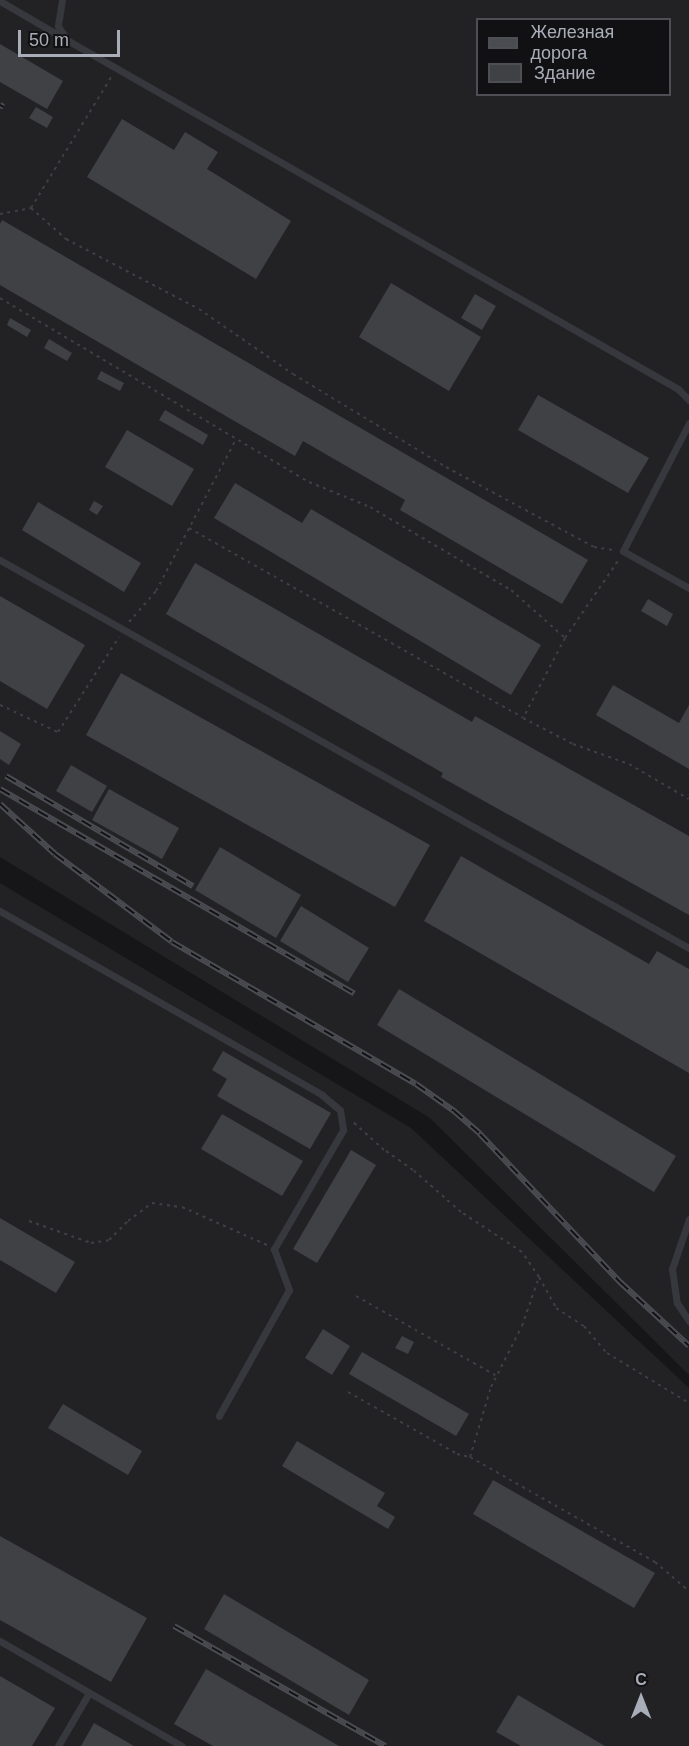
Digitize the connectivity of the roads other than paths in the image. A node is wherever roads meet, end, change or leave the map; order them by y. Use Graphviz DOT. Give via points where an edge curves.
graph roads {
  1 [pos="62,0"];
  2 [pos="0,2"];
  3 [pos="67,40"];
  4 [pos="689,400"];
  5 [pos="689,423"];
  6 [pos="0,560"];
  7 [pos="689,588"];
  8 [pos="0,911"];
  9 [pos="689,948"];
  10 [pos="689,1219"];
  11 [pos="689,1321"];
  12 [pos="219,1416"];
  13 [pos="0,1641"];
  14 [pos="89,1693"];
  15 [pos="58,1746"];
  16 [pos="182,1746"];
  1 -- 3 [label="lane" via="58,26"];
  2 -- 3 [label="lane"];
  3 -- 4 [label="lane" via="678,389"];
  5 -- 7 [label="lane" via="623,551"];
  6 -- 9 [label="lane"];
  8 -- 12 [label="lane" via="322,1095 340,1110 343,1130 274,1249 289,1290"];
  10 -- 11 [label="lane" via="672,1269 676,1303"];
  13 -- 14 [label="lane"];
  14 -- 15 [label="lane"];
  14 -- 16 [label="lane"];
}
